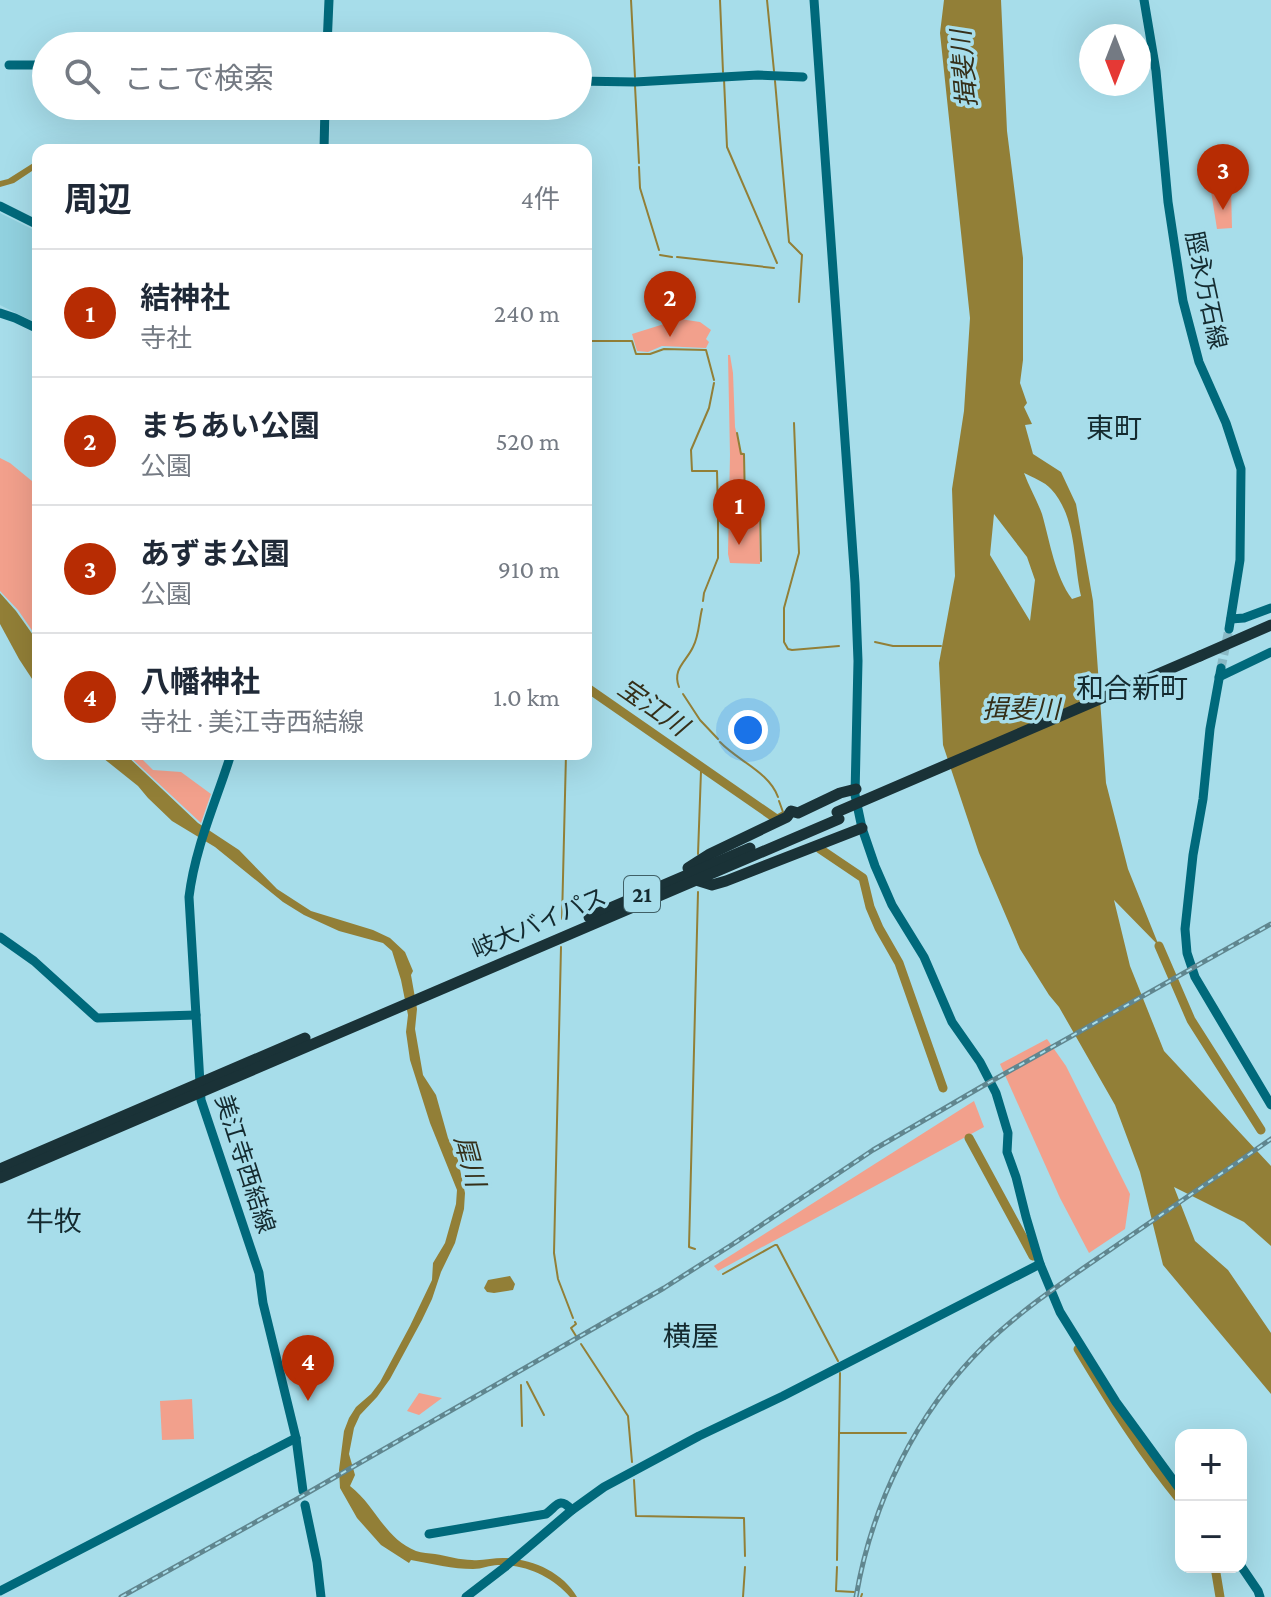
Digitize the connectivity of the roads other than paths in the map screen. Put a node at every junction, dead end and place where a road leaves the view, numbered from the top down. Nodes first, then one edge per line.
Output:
1 (329, 0) edge
2 (814, 0) edge
3 (1144, 0) edge
4 (328, 32) edge
5 (9, 65) dead end
6 (32, 65) edge
7 (803, 77) dead end
8 (592, 81) edge
9 (325, 120) edge
10 (324, 144) edge
11 (0, 206) edge
12 (32, 222) edge
13 (0, 313) edge
14 (32, 326) edge
15 (1271, 608) edge
16 (1271, 625) edge
17 (1271, 633) edge
18 (1271, 652) edge
19 (1200, 660) junction
20 (229, 760) edge
21 (856, 789) junction
22 (838, 815) junction
23 (862, 828) junction
24 (680, 877) junction
25 (696, 880) junction
26 (0, 937) edge
27 (448, 981) junction
28 (196, 1015) junction
29 (200, 1087) junction
30 (1271, 1105) edge
31 (0, 1169) edge
32 (0, 1178) edge
33 (1040, 1264) junction
34 (296, 1438) junction
35 (1175, 1483) edge
36 (303, 1491) dead end
37 (305, 1505) dead end
38 (572, 1510) junction
39 (429, 1534) dead end
40 (1246, 1573) edge
41 (0, 1591) edge
42 (321, 1597) edge
43 (466, 1597) edge
44 (1260, 1597) edge

1 - 4 street
2 - 21 street
3 - 15 street, 脛永万石線
5 - 6 street
7 - 8 street
9 - 10 street
11 - 12 street
13 - 14 street
16 - 19 highway, 岐大バイパス / 21
17 - 19 highway, 岐大バイパス / 21
18 - 30 street
19 - 22 highway, 岐大バイパス / 21, bridge
20 - 28 street, 美江寺西結線
21 - 23 street
21 - 24 highway
22 - 24 highway, 岐大バイパス / 21
22 - 25 highway, 岐大バイパス / 21
23 - 25 highway
23 - 33 street
24 - 27 highway, 岐大バイパス / 21
25 - 27 highway, 岐大バイパス / 21
26 - 28 street
27 - 29 highway, 岐大バイパス / 21
28 - 29 street, 美江寺西結線
29 - 31 highway, 岐大バイパス / 21
29 - 32 highway, 岐大バイパス / 21
29 - 34 street, 美江寺西結線
33 - 35 street
33 - 38 street
34 - 36 street, 美江寺西結線
34 - 41 street
37 - 42 street
38 - 39 street
38 - 43 street
40 - 44 street

